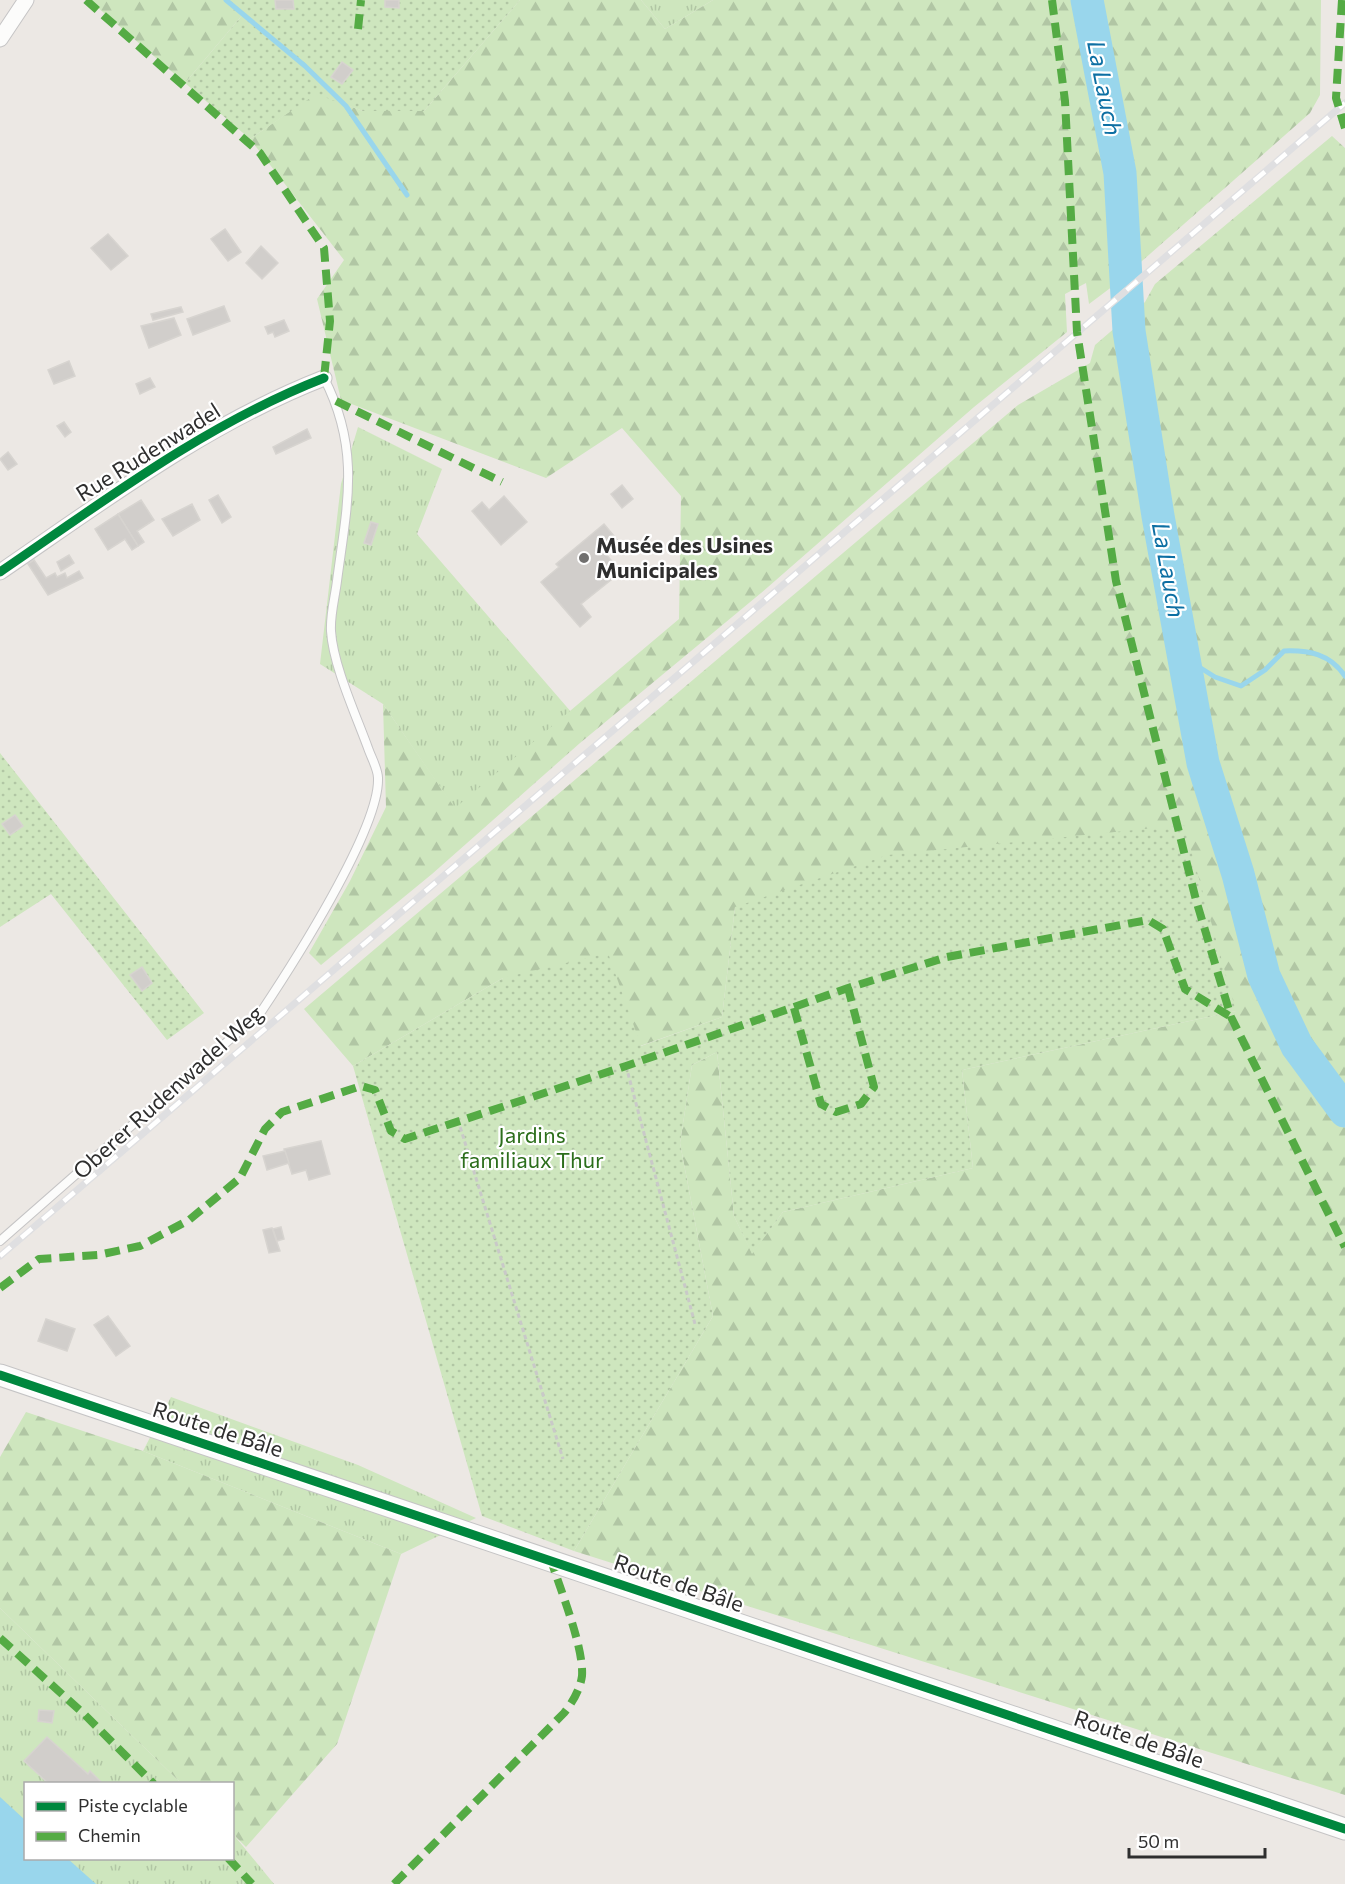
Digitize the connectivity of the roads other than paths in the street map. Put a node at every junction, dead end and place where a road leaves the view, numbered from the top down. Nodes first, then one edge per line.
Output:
1 (26, 0) edge
2 (0, 39) edge
3 (324, 378) joint
4 (0, 572) edge
5 (0, 1240) edge
6 (0, 1375) edge
7 (1345, 1829) edge

1 - 2 street
3 - 4 street, Rue Rudenwadel
3 - 5 lane, Oberer Rudenwadel Weg
6 - 7 main road, Route de Bâle

